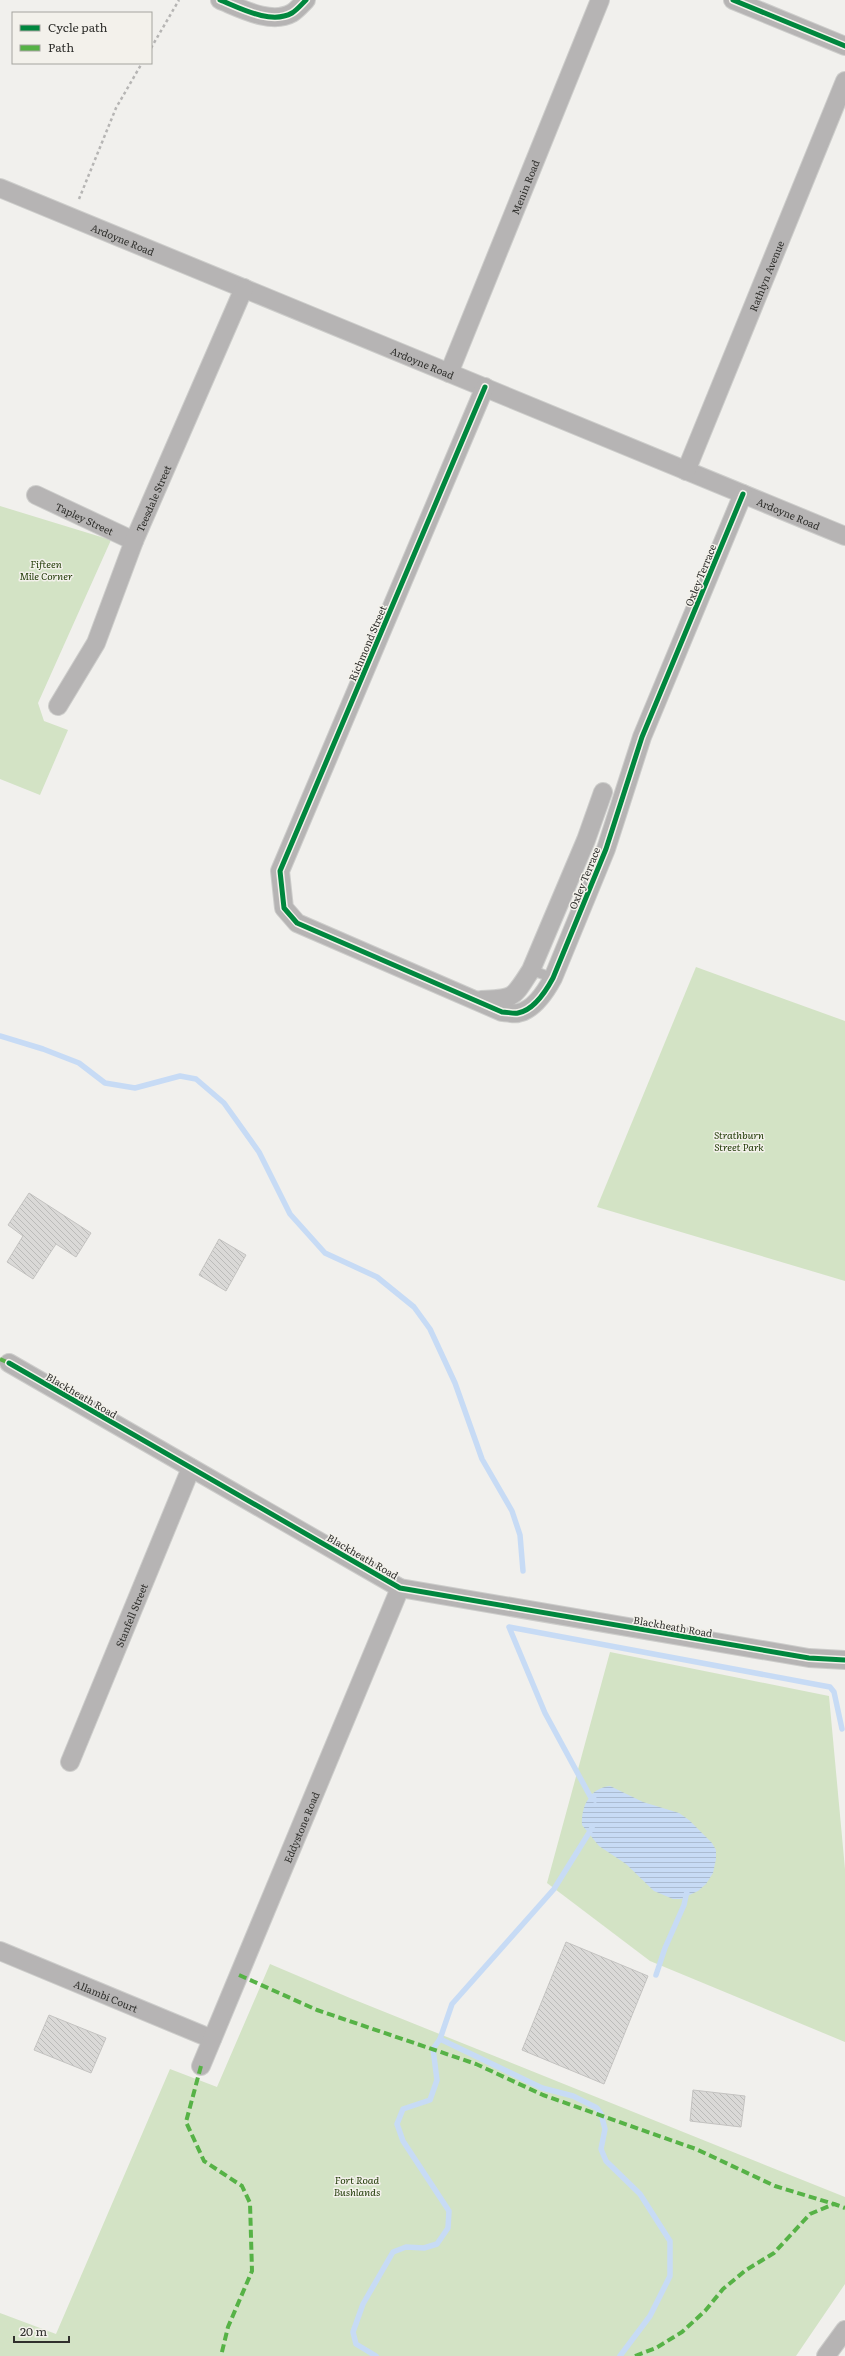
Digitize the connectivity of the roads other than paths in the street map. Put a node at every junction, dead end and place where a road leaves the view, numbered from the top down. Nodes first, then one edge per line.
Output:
1 (220, 0) edge
2 (306, 0) edge
3 (600, 0) edge
4 (733, 0) edge
5 (845, 46) edge
6 (845, 81) edge
7 (0, 188) edge
8 (244, 288) junction
9 (449, 373) junction
10 (485, 388) junction
11 (686, 471) junction
12 (743, 494) junction
13 (36, 495) dead end
14 (845, 536) edge
15 (134, 541) junction
16 (58, 706) dead end
17 (602, 792) dead end
18 (586, 840) junction
19 (606, 849) junction
20 (284, 908) joint
21 (530, 970) junction
22 (553, 978) junction
23 (479, 1000) junction
24 (9, 1363) dead end
25 (190, 1468) junction
26 (400, 1588) junction
27 (845, 1660) edge
28 (70, 1762) dead end
29 (0, 1951) edge
30 (212, 2039) junction
31 (201, 2066) dead end
32 (845, 2330) edge
33 (826, 2356) edge

1 - 2 street
3 - 9 street, Menin Road
4 - 5 street
6 - 11 street, Rathlyn Avenue
7 - 8 street, Ardoyne Road
8 - 9 street, Ardoyne Road
8 - 15 street, Teesdale Street
9 - 10 street, Ardoyne Road
10 - 11 street, Ardoyne Road
10 - 20 street, Richmond Street
11 - 12 street, Ardoyne Road
12 - 14 street, Ardoyne Road
12 - 19 street, Oxley Terrace
13 - 15 street, Tapley Street
15 - 16 street, Teesdale Street
17 - 18 street, Oxley Terrace
18 - 19 street, Oxley Terrace
18 - 21 street, Oxley Terrace
19 - 22 street, Oxley Terrace
20 - 23 street, Oxley Terrace
21 - 22 lane
21 - 23 street, Oxley Terrace
22 - 23 street, Oxley Terrace
24 - 25 street, Blackheath Road
25 - 26 street, Blackheath Road
25 - 28 street, Stanfell Street
26 - 27 street, Blackheath Road
26 - 30 street, Eddystone Road
29 - 30 street, Allambi Court
30 - 31 street, Eddystone Road
32 - 33 street

